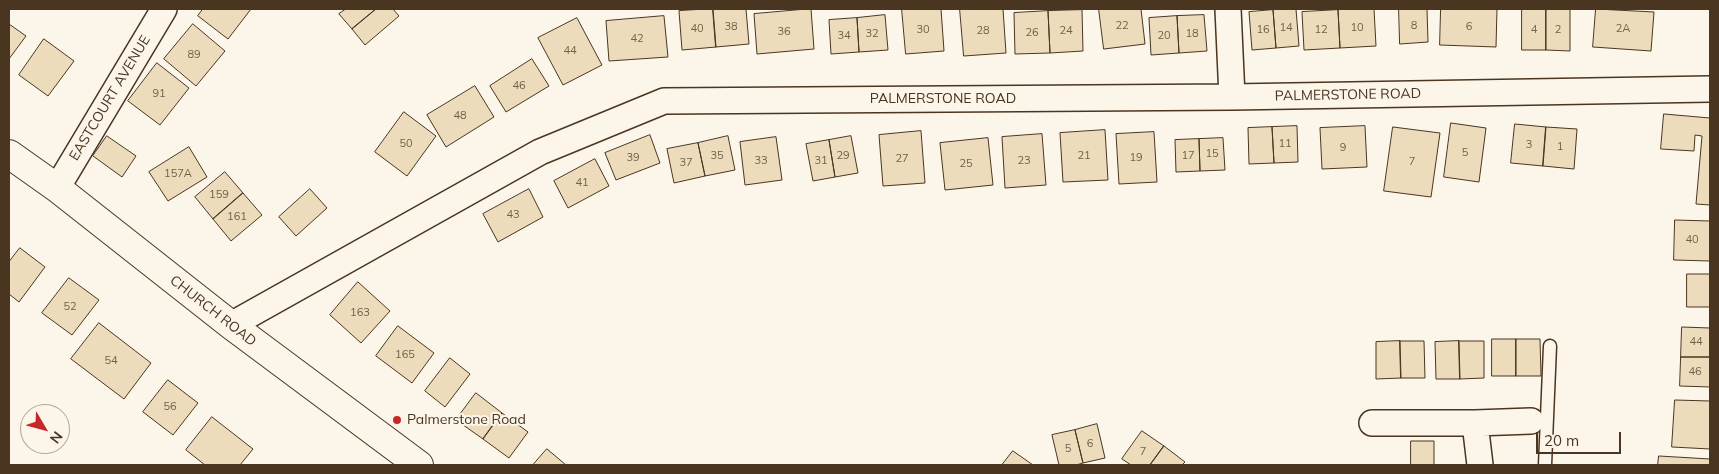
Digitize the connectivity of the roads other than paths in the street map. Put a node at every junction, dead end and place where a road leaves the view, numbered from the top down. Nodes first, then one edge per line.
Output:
1 (164, 9) edge
2 (1228, 9) edge
3 (1710, 89) edge
4 (1232, 97) junction
5 (9, 154) edge
6 (57, 188) junction
7 (231, 326) junction
8 (1550, 346) dead end
9 (1531, 420) dead end
10 (1372, 423) dead end
11 (1475, 423) junction
12 (419, 465) edge
13 (1480, 465) edge
14 (1545, 465) edge

1 - 6 street, EASTCOURT AVENUE
2 - 4 street
3 - 4 street, PALMERSTONE ROAD
4 - 7 street, PALMERSTONE ROAD
5 - 6 main road, CHURCH ROAD
6 - 7 main road, CHURCH ROAD
7 - 12 main road, CHURCH ROAD
8 - 14 lane
9 - 11 street
10 - 11 street
11 - 13 street

